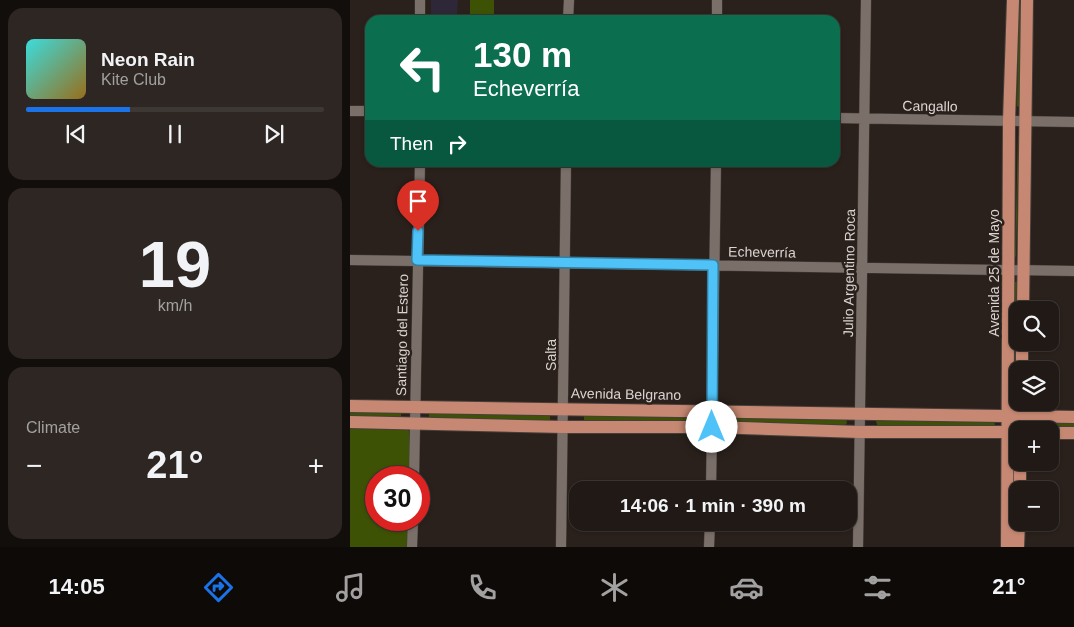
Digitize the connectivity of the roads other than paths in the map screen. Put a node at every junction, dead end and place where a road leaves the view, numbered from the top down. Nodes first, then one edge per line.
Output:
1 (420, 0) edge
2 (568, 0) edge
3 (717, 0) edge
4 (866, 0) edge
5 (1013, 0) edge
6 (1027, 0) edge
7 (420, 15) edge
8 (568, 15) edge
9 (717, 15) edge
10 (350, 110) edge
11 (365, 111) edge
12 (840, 118) edge
13 (863, 119) junction
14 (1009, 121) junction
15 (1024, 121) junction
16 (1074, 122) edge
17 (420, 167) edge
18 (566, 167) edge
19 (716, 167) edge
20 (350, 260) edge
21 (417, 260) junction
22 (564, 263) junction
23 (713, 265) junction
24 (863, 268) junction
25 (1010, 270) junction
26 (1023, 270) junction
27 (1074, 271) edge
28 (1023, 301) edge
29 (350, 406) edge
30 (415, 406) junction
31 (564, 408) junction
32 (712, 411) junction
33 (1016, 411) edge
34 (860, 413) junction
35 (1014, 416) junction
36 (1074, 417) edge
37 (1014, 421) edge
38 (350, 422) edge
39 (415, 422) junction
40 (564, 427) junction
41 (712, 427) junction
42 (860, 432) junction
43 (1009, 432) edge
44 (1059, 433) edge
45 (1074, 433) edge
46 (414, 466) edge
47 (1012, 471) edge
48 (711, 481) edge
49 (413, 531) edge
50 (710, 531) edge
51 (1019, 531) edge
52 (412, 547) edge
53 (561, 547) edge
54 (709, 547) edge
55 (858, 547) edge
56 (1007, 547) edge
57 (1018, 547) edge

1 - 7 street
2 - 8 street
3 - 9 street
4 - 13 street, Julio Argentino Roca
5 - 14 main road, Avenida 25 de Mayo
6 - 15 main road, Avenida 25 de Mayo
10 - 11 street
12 - 13 street, Cangallo
13 - 14 street, Cangallo
13 - 24 street, Julio Argentino Roca
14 - 15 street, Cangallo
14 - 25 main road, Avenida 25 de Mayo
15 - 16 street, Cangallo
15 - 26 main road, Avenida 25 de Mayo
17 - 21 street, Santiago del Estero
18 - 22 street, Salta
19 - 23 street
20 - 21 street, Echeverría
21 - 22 street, Echeverría
21 - 30 street, Santiago del Estero
22 - 23 street, Echeverría
22 - 31 street, Salta
23 - 24 street, Echeverría
23 - 32 street
24 - 25 street, Echeverría
24 - 34 street, Julio Argentino Roca
25 - 26 street, Echeverría
25 - 35 main road, Avenida 25 de Mayo
26 - 27 street, Echeverría
26 - 28 main road, Avenida 25 de Mayo
29 - 30 main road, Avenida Belgrano
30 - 31 main road, Avenida Belgrano
30 - 39 street, Santiago del Estero
31 - 32 main road, Avenida Belgrano
31 - 40 street, Salta
32 - 34 main road, Avenida Belgrano
32 - 41 street
33 - 35 main road, Avenida 25 de Mayo
34 - 35 main road, Avenida Belgrano
34 - 42 street, Julio Argentino Roca
35 - 36 main road, Avenida Belgrano
35 - 37 main road, Avenida 25 de Mayo
38 - 39 main road
39 - 40 main road
39 - 46 street, Santiago del Estero
40 - 41 main road
40 - 53 street, Salta
41 - 42 main road
41 - 48 street
42 - 43 main road
42 - 55 street, Julio Argentino Roca
44 - 45 main road
47 - 56 main road, Avenida 25 de Mayo
49 - 52 street
50 - 54 street
51 - 57 main road

